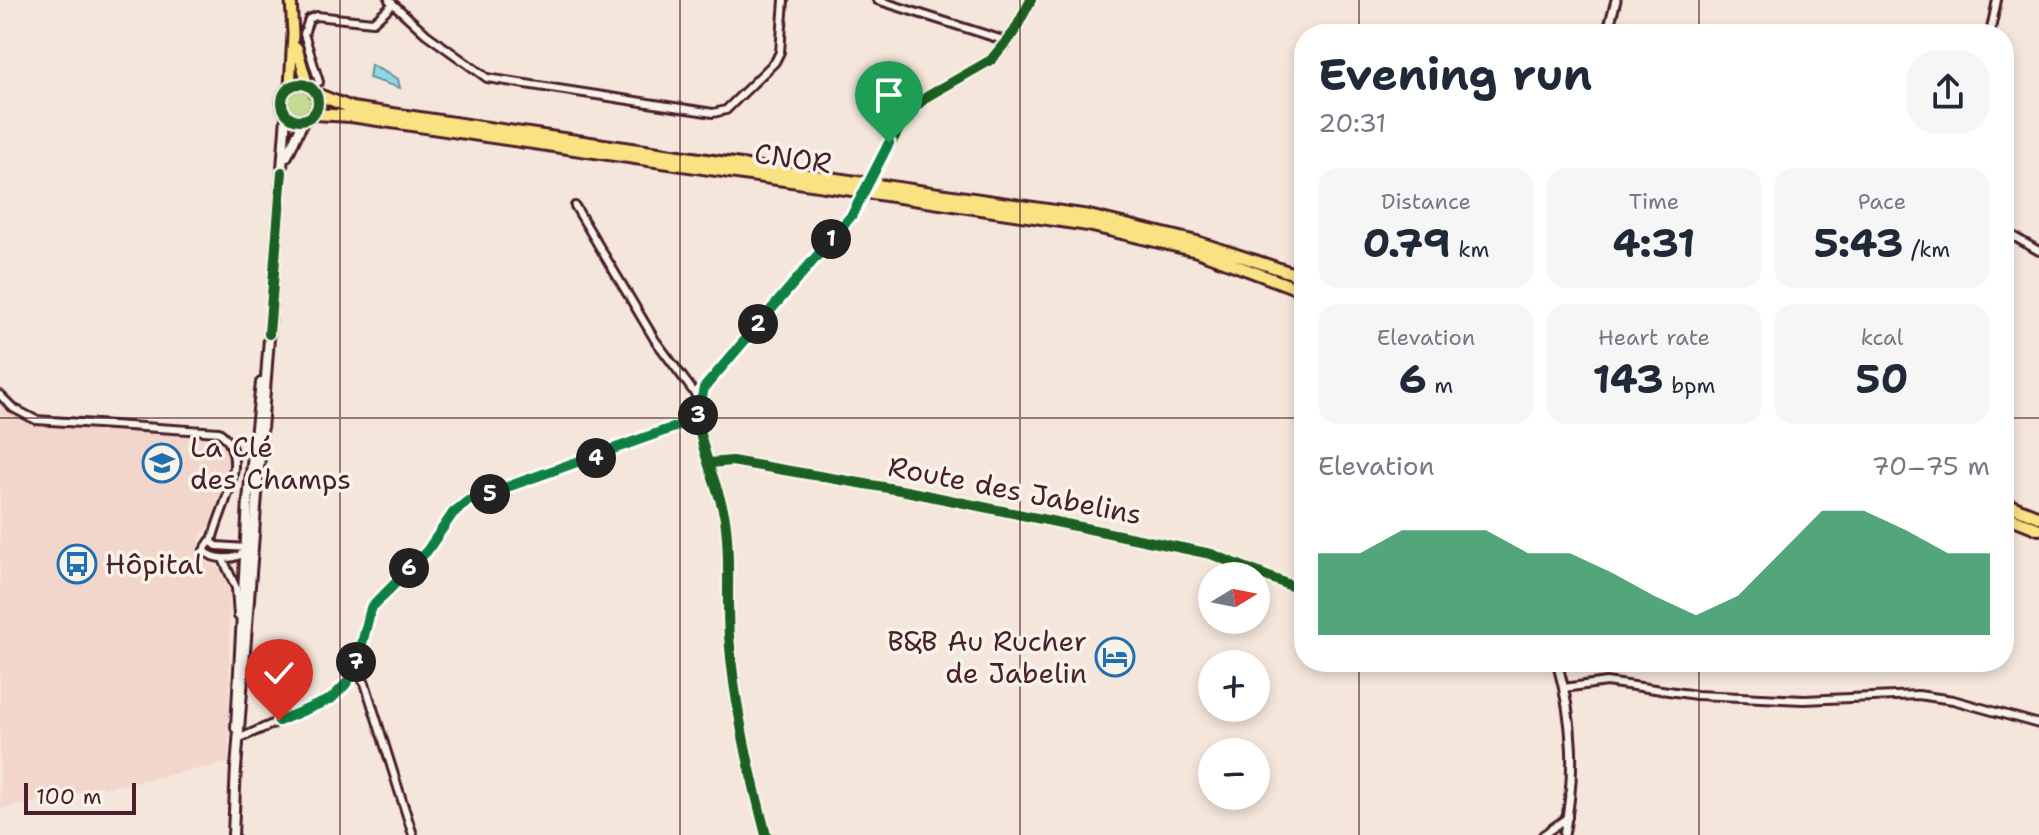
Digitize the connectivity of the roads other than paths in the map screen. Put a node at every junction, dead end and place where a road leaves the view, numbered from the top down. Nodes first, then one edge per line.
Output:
1 (291, 0) edge
2 (784, 0) edge
3 (877, 0) edge
4 (1031, 0) edge
5 (1616, 0) edge
6 (1997, 0) edge
7 (391, 2) edge
8 (1610, 24) edge
9 (1992, 24) edge
10 (293, 34) junction
11 (1005, 46) junction
12 (319, 82) dead end
13 (290, 87) junction
14 (312, 90) junction
15 (314, 114) junction
16 (286, 116) junction
17 (304, 120) junction
18 (282, 172) junction
19 (575, 206) dead end
20 (2014, 237) edge
21 (2039, 251) edge
22 (1294, 274) edge
23 (1294, 287) edge
24 (269, 334) junction
25 (0, 395) edge
26 (699, 399) junction
27 (697, 419) junction
28 (710, 463) junction
29 (2014, 507) edge
30 (2039, 517) edge
31 (2014, 519) edge
32 (2039, 529) edge
33 (255, 535) junction
34 (215, 544) junction
35 (246, 550) junction
36 (214, 555) junction
37 (223, 559) junction
38 (252, 586) junction
39 (1294, 587) edge
40 (239, 636) junction
41 (355, 671) junction
42 (1560, 672) edge
43 (1564, 688) junction
44 (2039, 724) edge
45 (240, 738) junction
46 (236, 769) junction
47 (1568, 817) junction
48 (233, 835) edge
49 (413, 835) edge
50 (766, 835) edge
51 (1543, 835) edge
52 (1564, 835) edge

1 - 10 main road
2 - 7 street
3 - 11 street
4 - 11 street
5 - 8 street
6 - 9 street
7 - 12 street
10 - 13 main road
10 - 14 main road
11 - 26 street, bridge
13 - 14 main road
13 - 16 main road
14 - 15 main road
14 - 22 highway, CNOR
15 - 17 main road
15 - 23 highway, CNOR
16 - 17 main road
16 - 18 main road
17 - 18 main road
18 - 24 main road
19 - 26 street
20 - 21 street
24 - 33 main road
24 - 35 main road
25 - 34 street
26 - 27 street
27 - 28 street
27 - 41 street
28 - 39 street, Route des Jabelins
28 - 50 street
29 - 30 highway
31 - 32 highway
33 - 35 street
33 - 38 main road
34 - 35 street
34 - 36 street
34 - 36 street
35 - 37 street
35 - 38 street
35 - 40 main road
36 - 37 street
37 - 40 street
38 - 45 main road
40 - 46 main road
41 - 45 street
41 - 49 street
42 - 43 street
43 - 44 street
43 - 47 street
45 - 46 main road
46 - 48 main road
47 - 51 street
47 - 52 street

